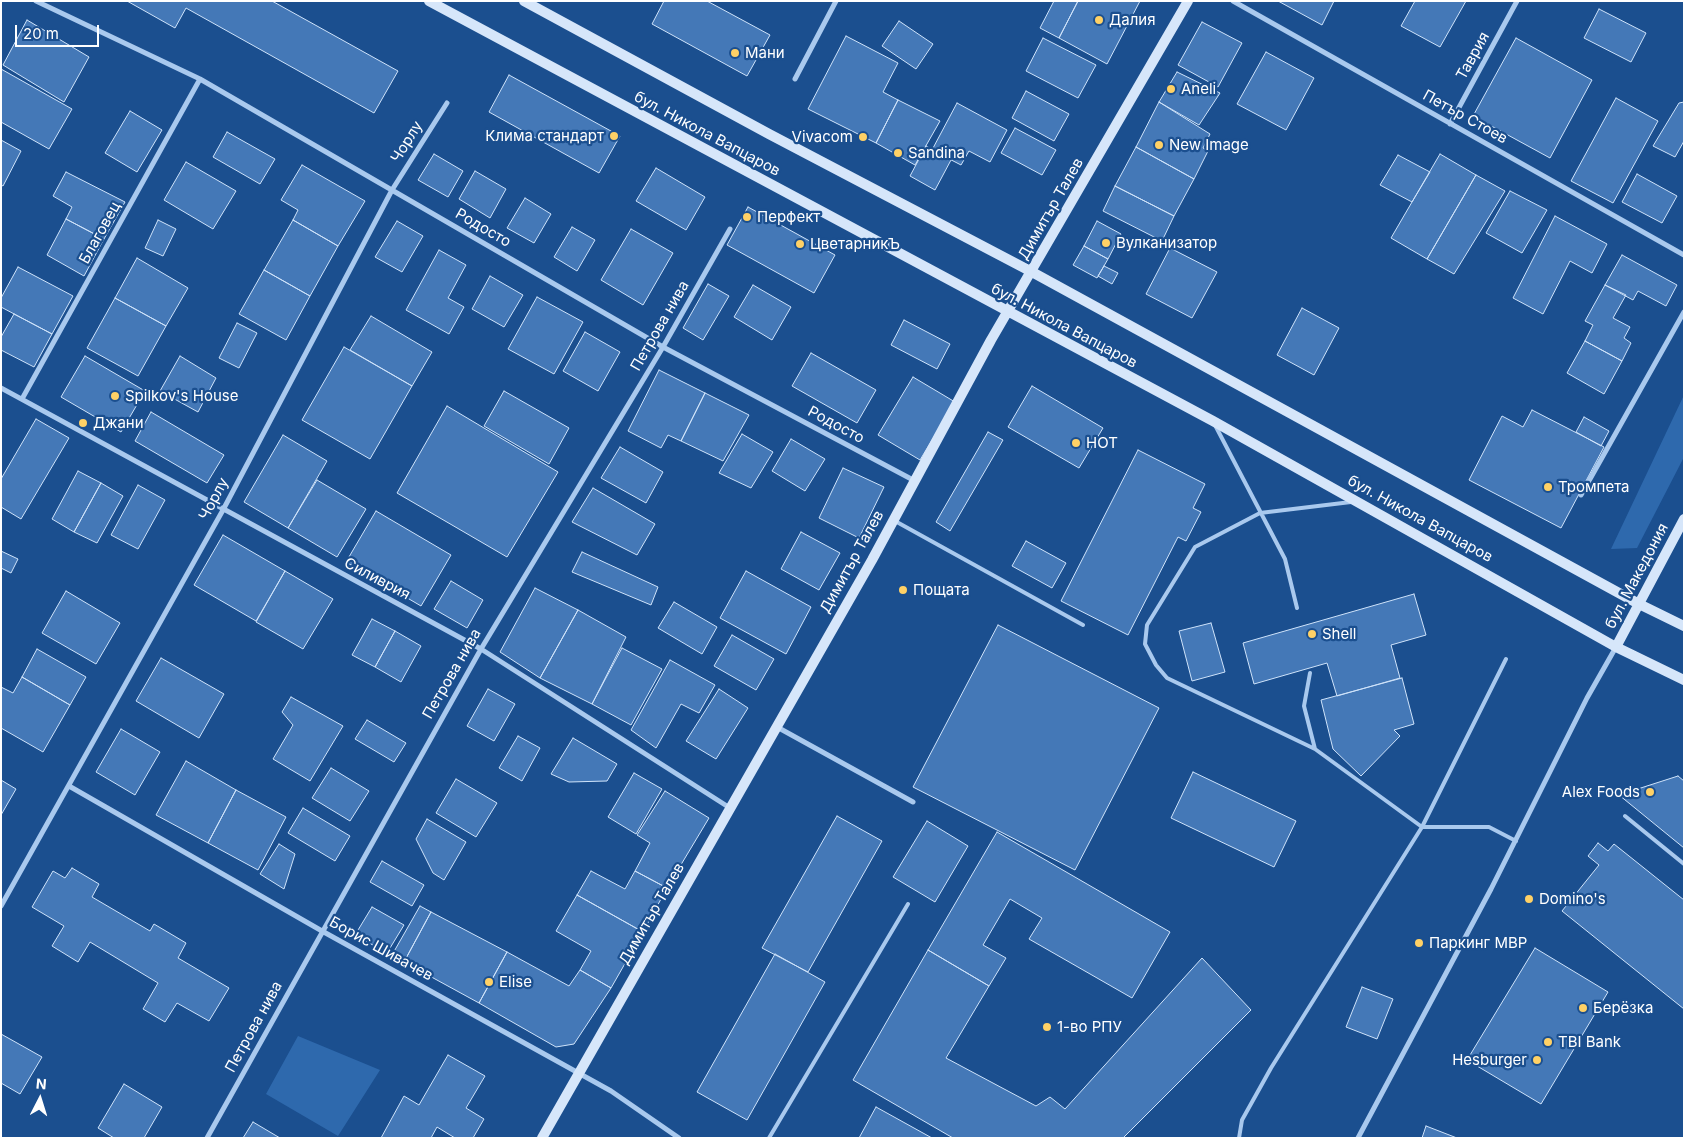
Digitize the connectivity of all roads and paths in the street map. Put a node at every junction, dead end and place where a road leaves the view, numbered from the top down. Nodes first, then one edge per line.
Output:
1 (36, 1) edge
2 (429, 1) edge
3 (524, 1) edge
4 (836, 1) edge
5 (1188, 1) edge
6 (1233, 1) edge
7 (1517, 1) edge
8 (795, 78) dead end
9 (200, 79) junction
10 (447, 103) dead end
11 (1450, 124) junction
12 (392, 190) junction
13 (730, 229) dead end
14 (1684, 255) edge
15 (1032, 272) junction
16 (1684, 312) edge
17 (1007, 313) junction
18 (663, 347) junction
19 (1, 388) edge
20 (22, 399) junction
21 (1213, 421) junction
22 (915, 481) junction
23 (1581, 495) dead end
24 (1356, 501) junction
25 (222, 510) junction
26 (1260, 513) junction
27 (1684, 519) edge
28 (894, 520) junction
29 (1638, 604) junction
30 (1296, 608) dead end
31 (1083, 624) dead end
32 (1684, 626) edge
33 (1616, 647) junction
34 (481, 649) junction
35 (1506, 659) dead end
36 (1310, 673) dead end
37 (1684, 680) edge
38 (776, 726) junction
39 (1315, 749) junction
40 (69, 786) junction
41 (913, 802) dead end
42 (730, 808) junction
43 (1625, 816) dead end
44 (1422, 826) junction
45 (1516, 841) junction
46 (1684, 864) edge
47 (908, 904) dead end
48 (1, 906) edge
49 (322, 931) junction
50 (579, 1073) junction
51 (207, 1138) edge
52 (542, 1138) edge
53 (679, 1138) edge
54 (769, 1138) edge
55 (1239, 1138) edge
56 (1358, 1138) edge

1 - 9 street, Родосто
2 - 17 street, бул. Никола Вапцаров
3 - 15 street, бул. Никола Вапцаров
4 - 8 street
5 - 15 street, Димитър Талев
6 - 11 street, Петър Стоев
7 - 11 street, Таврия
9 - 12 street, Родосто
9 - 20 street, Благовец
10 - 12 street, Чорлу
11 - 14 street, Петър Стоев
12 - 18 street, Родосто
12 - 25 street, Чорлу
13 - 18 street, Петрова нива
15 - 17 street, Димитър Талев
15 - 29 street, бул. Никола Вапцаров
16 - 23 street
17 - 21 street, бул. Никола Вапцаров
17 - 22 street, Димитър Талев
18 - 22 street, Родосто
18 - 34 street, Петрова нива
19 - 20 street, Силиврия
20 - 25 street, Силиврия
21 - 24 street, бул. Никола Вапцаров
21 - 26 lane
22 - 28 street, Димитър Талев
24 - 26 lane
24 - 33 street, бул. Никола Вапцаров
25 - 34 street, Силиврия
25 - 40 street, Чорлу
26 - 30 lane
26 - 39 lane
27 - 29 street, бул. Македония
28 - 31 lane
28 - 38 street, Димитър Талев
29 - 32 street, бул. Никола Вапцаров
29 - 33 street, бул. Македония
33 - 37 street, бул. Никола Вапцаров
33 - 45 street
34 - 42 street, Силиврия
34 - 49 street, Петрова нива
35 - 44 lane
36 - 39 lane
38 - 41 street
38 - 42 street, Димитър Талев
39 - 44 lane
40 - 48 street, Чорлу
40 - 49 street, Борис Шивачев
42 - 50 street, Димитър Талев
43 - 46 lane
44 - 45 lane
44 - 55 lane
45 - 56 street
47 - 54 lane
49 - 50 street, Борис Шивачев
49 - 51 street, Петрова нива
50 - 52 street, Димитър Талев
50 - 53 street, Борис Шивачев

